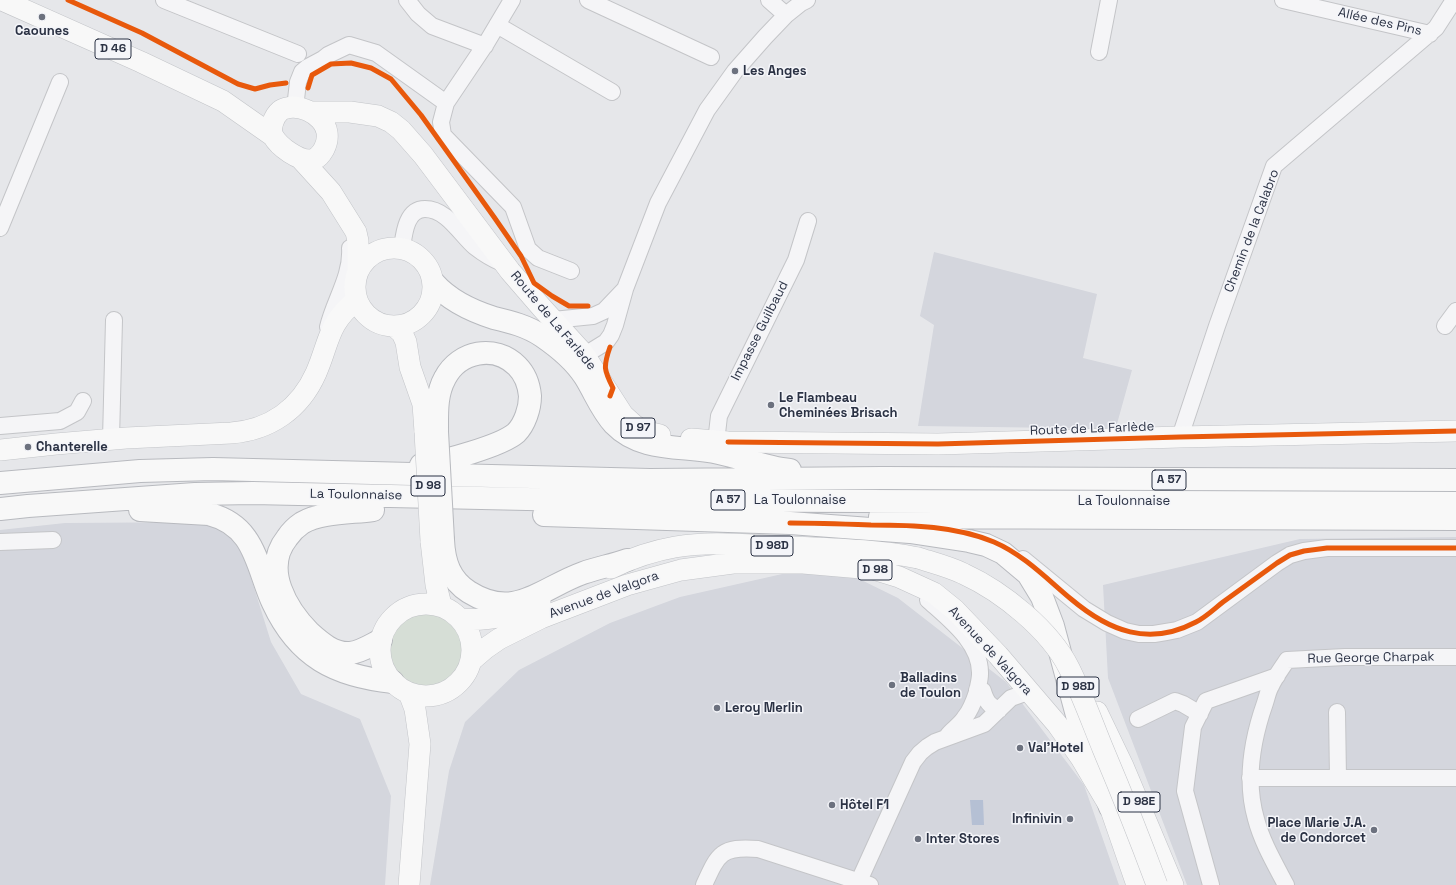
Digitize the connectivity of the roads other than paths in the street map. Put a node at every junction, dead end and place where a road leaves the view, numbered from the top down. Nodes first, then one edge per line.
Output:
1 (2, 0) edge
2 (164, 0) edge
3 (407, 0) edge
4 (512, 0) edge
5 (588, 0) edge
6 (769, 0) edge
7 (1109, 0) edge
8 (1283, 0) edge
9 (1454, 0) edge
10 (803, 1) edge
11 (786, 15) junction
12 (497, 25) junction
13 (1430, 34) junction
14 (485, 46) junction
15 (1099, 52) dead end
16 (298, 54) dead end
17 (711, 57) dead end
18 (60, 82) dead end
19 (612, 92) dead end
20 (222, 101) junction
21 (446, 103) junction
22 (296, 110) junction
23 (364, 114) junction
24 (327, 129) junction
25 (273, 136) junction
26 (324, 150) junction
27 (302, 159) junction
28 (343, 211) junction
29 (808, 221) dead end
30 (0, 228) edge
31 (397, 248) junction
32 (505, 264) junction
33 (358, 270) junction
34 (571, 271) dead end
35 (434, 283) junction
36 (625, 289) junction
37 (361, 307) junction
38 (1456, 312) edge
39 (420, 318) junction
40 (114, 320) dead end
41 (553, 320) junction
42 (1445, 326) dead end
43 (395, 327) junction
44 (329, 336) junction
45 (584, 355) junction
46 (416, 381) junction
47 (83, 401) dead end
48 (0, 426) edge
49 (1456, 431) edge
50 (431, 432) junction
51 (1180, 437) junction
52 (112, 439) junction
53 (716, 442) junction
54 (0, 450) edge
55 (368, 473) junction
56 (882, 478) junction
57 (1456, 480) edge
58 (0, 483) edge
59 (1456, 503) edge
60 (0, 509) edge
61 (111, 509) junction
62 (374, 510) junction
63 (570, 515) junction
64 (0, 518) edge
65 (1456, 519) edge
66 (790, 523) junction
67 (53, 540) dead end
68 (0, 542) edge
69 (435, 545) junction
70 (1456, 548) edge
71 (627, 560) junction
72 (849, 566) junction
73 (414, 604) junction
74 (441, 605) junction
75 (462, 619) junction
76 (381, 640) junction
77 (1456, 657) edge
78 (472, 660) junction
79 (1069, 668) junction
80 (1277, 676) junction
81 (401, 687) junction
82 (977, 690) junction
83 (1028, 692) junction
84 (437, 695) junction
85 (999, 710) junction
86 (1337, 712) dead end
87 (1200, 714) junction
88 (1138, 719) dead end
89 (944, 739) junction
90 (420, 744) junction
91 (1250, 778) junction
92 (1338, 778) junction
93 (1456, 778) edge
94 (1110, 807) junction
95 (864, 883) edge
96 (409, 885) edge
97 (704, 885) edge
98 (1137, 885) edge
99 (1157, 885) edge
100 (1174, 885) edge
101 (1211, 885) edge
102 (1286, 885) edge

1 - 20 main road, D 46
2 - 16 street
3 - 14 street
4 - 12 street
5 - 17 street
6 - 11 street
7 - 15 street
8 - 13 street, Allée des Pins
9 - 13 street, Chemin de la Calabro
10 - 11 street
11 - 36 street
12 - 14 street
12 - 19 street
13 - 51 street, Chemin de la Calabro
14 - 21 street
18 - 30 street
20 - 22 main road, D 46
20 - 25 main road, D 46
21 - 22 street
21 - 34 street
22 - 23 main road, Route de La Farlède / D 97
22 - 24 main road
22 - 25 main road
23 - 24 main road
23 - 32 main road, Route de La Farlède / D 97
24 - 26 main road
25 - 27 main road
26 - 27 main road
26 - 31 main road
27 - 28 main road
28 - 33 main road
28 - 44 street
29 - 53 street, Impasse Guilbaud
31 - 32 street
31 - 33 main road
31 - 35 main road
32 - 41 main road, Route de La Farlède / D 97
33 - 37 main road
35 - 39 main road
35 - 56 highway
36 - 41 street
36 - 45 street
37 - 43 main road
37 - 44 main road
38 - 42 street
39 - 43 main road
39 - 46 main road
40 - 52 street
41 - 45 main road, Route de La Farlède / D 97
43 - 46 main road
44 - 52 main road
45 - 53 main road, Route de La Farlède / D 97
46 - 50 main road
47 - 48 street
49 - 51 main road, Route de La Farlède / D 97
50 - 55 highway
50 - 69 highway, bridge
51 - 53 main road, Route de La Farlède / D 97
52 - 54 main road
55 - 56 highway, La Toulonnaise / A 57
55 - 58 highway, La Toulonnaise / A 57
56 - 57 highway, La Toulonnaise / A 57
59 - 60 highway, La Toulonnaise / A 57
61 - 62 highway
61 - 64 highway
61 - 81 highway
62 - 63 highway
62 - 76 highway
63 - 65 highway
63 - 66 highway
66 - 70 street
66 - 94 highway
67 - 68 street
69 - 71 highway
69 - 73 main road
69 - 74 main road
71 - 75 main road, D 98D
71 - 79 main road, D 98D, bridge
72 - 78 main road, Avenue de Valgora / D 98
72 - 82 street
72 - 83 main road, Avenue de Valgora / D 98
73 - 74 main road
73 - 76 main road
74 - 75 main road
75 - 78 main road
76 - 81 main road
77 - 80 street, Rue George Charpak
78 - 84 main road
79 - 99 main road, D 98D, bridge
79 - 100 main road, D 98E, bridge
80 - 87 street
80 - 91 street
81 - 84 main road
81 - 90 main road
82 - 85 street
82 - 89 street
83 - 85 street
83 - 94 main road, Avenue de Valgora / D 98
84 - 90 main road
85 - 89 street
86 - 92 street
87 - 88 street
87 - 101 street
89 - 95 street
90 - 96 main road
91 - 92 street
91 - 102 street
92 - 93 street
94 - 98 main road, Avenue de Valgora / D 98
95 - 97 street

